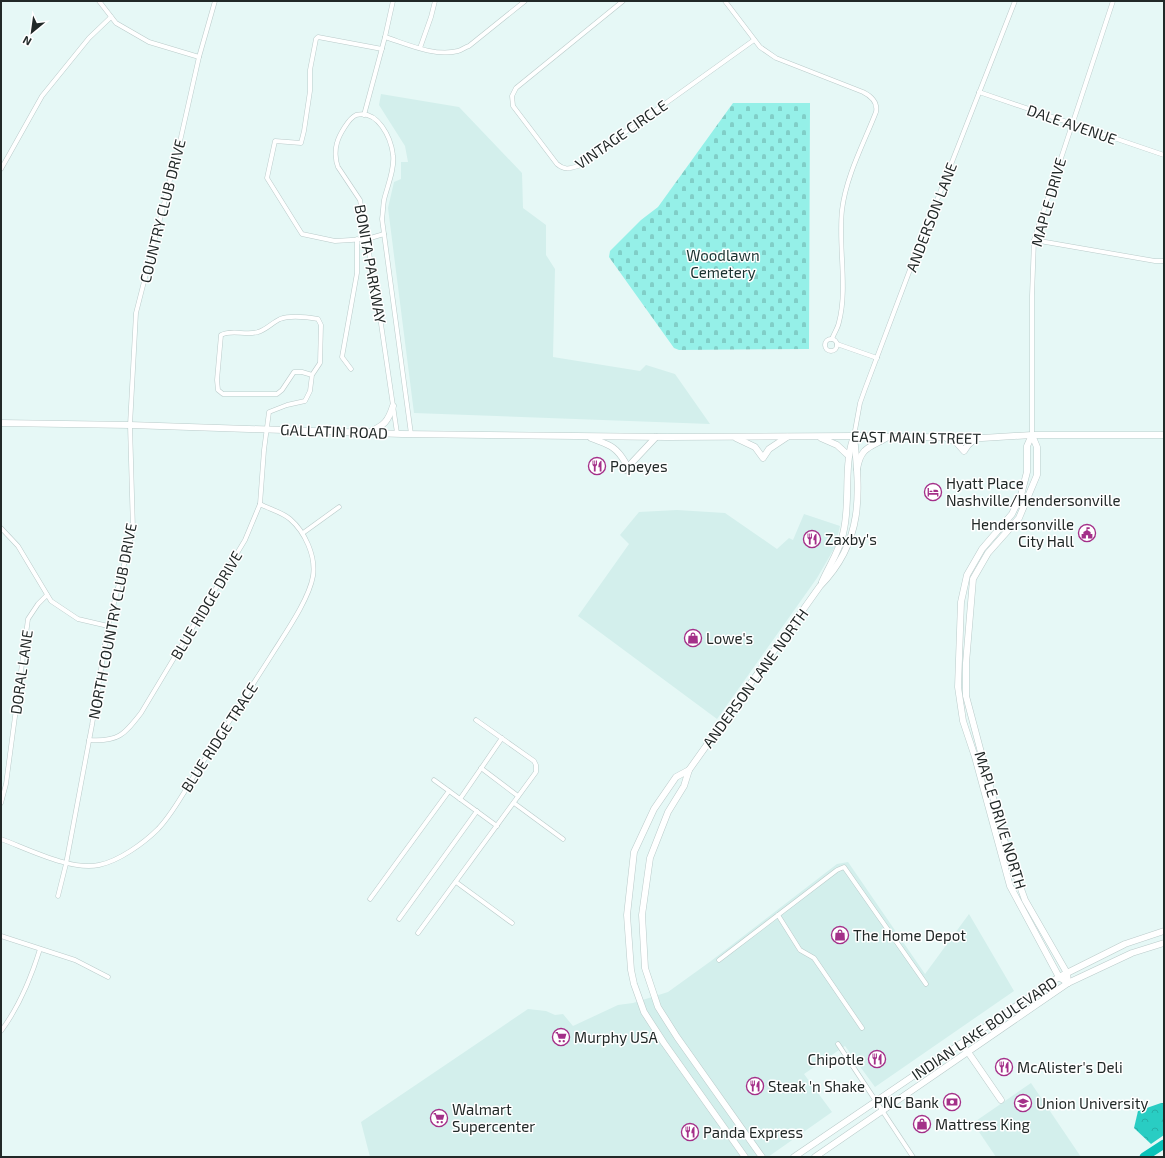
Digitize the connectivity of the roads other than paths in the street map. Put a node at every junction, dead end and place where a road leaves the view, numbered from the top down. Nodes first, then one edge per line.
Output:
1 (99, 1) edge
2 (215, 1) edge
3 (393, 1) edge
4 (435, 1) edge
5 (525, 1) edge
6 (623, 1) edge
7 (725, 1) edge
8 (1015, 1) edge
9 (1113, 1) edge
10 (111, 17) junction
11 (385, 37) junction
12 (754, 40) junction
13 (420, 48) junction
14 (382, 50) junction
15 (199, 57) junction
16 (979, 92) junction
17 (364, 115) junction
18 (1072, 124) junction
19 (1164, 155) edge
20 (1, 169) edge
21 (384, 234) junction
22 (357, 239) junction
23 (367, 239) junction
24 (1034, 240) junction
25 (1164, 261) edge
26 (832, 339) junction
27 (837, 344) junction
28 (877, 358) junction
29 (351, 368) dead end
30 (312, 375) junction
31 (393, 406) junction
32 (1, 423) edge
33 (130, 425) junction
34 (266, 429) junction
35 (370, 432) junction
36 (397, 433) junction
37 (411, 434) junction
38 (1032, 435) junction
39 (1164, 435) edge
40 (587, 436) junction
41 (787, 436) junction
42 (818, 436) junction
43 (854, 436) junction
44 (889, 436) junction
45 (656, 437) junction
46 (735, 437) junction
47 (944, 437) junction
48 (667, 438) joint
49 (976, 438) junction
50 (849, 456) junction
51 (626, 462) dead end
52 (857, 469) junction
53 (625, 470) dead end
54 (260, 504) junction
55 (339, 507) dead end
56 (1012, 514) junction
57 (1019, 518) junction
58 (1, 528) edge
59 (303, 533) junction
60 (982, 549) junction
61 (988, 553) junction
62 (820, 586) junction
63 (48, 595) junction
64 (108, 626) junction
65 (960, 627) junction
66 (968, 628) junction
67 (966, 696) junction
68 (959, 697) junction
69 (476, 720) dead end
70 (502, 738) junction
71 (89, 740) junction
72 (982, 755) junction
73 (974, 757) junction
74 (481, 768) junction
75 (689, 770) junction
76 (434, 780) dead end
77 (449, 791) junction
78 (518, 796) junction
79 (460, 799) junction
80 (1, 803) edge
81 (514, 803) junction
82 (477, 811) junction
83 (497, 826) junction
84 (1, 839) edge
85 (563, 839) dead end
86 (1004, 850) junction
87 (66, 864) junction
88 (456, 882) junction
89 (58, 896) dead end
90 (370, 899) dead end
91 (1026, 900) junction
92 (1018, 903) junction
93 (778, 915) junction
94 (399, 919) dead end
95 (512, 923) dead end
96 (1164, 931) edge
97 (418, 933) dead end
98 (1, 936) edge
99 (1164, 943) edge
100 (40, 949) junction
101 (719, 960) dead end
102 (1067, 973) junction
103 (108, 977) dead end
104 (1059, 977) junction
105 (926, 984) dead end
106 (1068, 984) junction
107 (862, 1028) dead end
108 (1, 1031) edge
109 (838, 1044) dead end
110 (960, 1044) junction
111 (968, 1052) junction
112 (1001, 1100) dead end
113 (876, 1101) junction
114 (882, 1110) junction
115 (745, 1157) edge
116 (762, 1157) edge
117 (794, 1157) edge
118 (815, 1157) edge
119 (913, 1157) edge

1 - 10 street
2 - 15 street, COUNTRY CLUB DRIVE
3 - 11 street
4 - 13 street
5 - 13 street
6 - 12 street, VINTAGE CIRCLE
7 - 12 street
8 - 16 street, ANDERSON LANE
9 - 18 street, MAPLE DRIVE
10 - 15 street
10 - 20 street
11 - 13 street
11 - 14 street
12 - 26 street
14 - 17 street
14 - 22 street
15 - 33 street, COUNTRY CLUB DRIVE
16 - 18 street, DALE AVENUE
16 - 28 street, ANDERSON LANE
17 - 21 street, BONITA PARKWAY
17 - 23 street, BONITA PARKWAY
18 - 19 street, DALE AVENUE
18 - 24 street, MAPLE DRIVE
21 - 23 street
21 - 37 street, BONITA PARKWAY
22 - 23 street
22 - 29 street
23 - 31 street, BONITA PARKWAY
24 - 25 street
24 - 38 street, MAPLE DRIVE
26 - 27 street
26 - 27 street
27 - 28 street
28 - 43 street, ANDERSON LANE
30 - 30 street
30 - 34 street, BLUE RIDGE DRIVE
31 - 35 street
31 - 36 street, BONITA PARKWAY
32 - 33 street, GALLATIN ROAD
33 - 34 street, GALLATIN ROAD
33 - 64 street, NORTH COUNTRY CLUB DRIVE
34 - 35 street, GALLATIN ROAD
34 - 54 street, BLUE RIDGE DRIVE
35 - 36 street, GALLATIN ROAD
36 - 37 street, GALLATIN ROAD
37 - 40 street, GALLATIN ROAD
38 - 39 street, EAST MAIN STREET
38 - 49 street, EAST MAIN STREET
38 - 56 street, MAPLE DRIVE NORTH
38 - 57 street, MAPLE DRIVE NORTH
40 - 45 street, GALLATIN ROAD
40 - 51 street
41 - 42 street, EAST MAIN STREET
41 - 46 street, EAST MAIN STREET
41 - 46 street
42 - 43 street, EAST MAIN STREET
42 - 50 street
43 - 44 street, EAST MAIN STREET
43 - 50 street, ANDERSON LANE NORTH
43 - 52 street, ANDERSON LANE NORTH
44 - 47 street, EAST MAIN STREET
44 - 52 street
45 - 48 street, GALLATIN ROAD
45 - 53 street
46 - 48 street, EAST MAIN STREET
47 - 49 street, EAST MAIN STREET
47 - 49 street
50 - 62 street, ANDERSON LANE NORTH
52 - 62 street, ANDERSON LANE NORTH
54 - 59 street, BLUE RIDGE TRACE
54 - 71 street, BLUE RIDGE DRIVE
55 - 59 street
56 - 57 street
56 - 60 street, MAPLE DRIVE NORTH
57 - 61 street, MAPLE DRIVE NORTH
58 - 63 street
59 - 87 street, BLUE RIDGE TRACE
60 - 61 street
60 - 65 street, MAPLE DRIVE NORTH
61 - 66 street, MAPLE DRIVE NORTH
62 - 75 street, ANDERSON LANE NORTH
63 - 64 street
63 - 80 street, DORAL LANE
64 - 71 street, NORTH COUNTRY CLUB DRIVE
65 - 66 street
65 - 68 street, MAPLE DRIVE NORTH
66 - 67 street, MAPLE DRIVE NORTH
67 - 68 street
67 - 72 street, MAPLE DRIVE NORTH
68 - 73 street, MAPLE DRIVE NORTH
69 - 70 street
70 - 74 street
70 - 78 street
71 - 87 street, NORTH COUNTRY CLUB DRIVE
72 - 73 street
72 - 86 street, MAPLE DRIVE NORTH
73 - 86 street, MAPLE DRIVE NORTH
74 - 78 street
74 - 79 street
75 - 115 street, ANDERSON LANE NORTH
75 - 116 street, ANDERSON LANE NORTH
76 - 77 street
77 - 79 street
77 - 90 street
78 - 81 street
79 - 82 street
81 - 83 street
81 - 85 street
82 - 83 street
82 - 94 street
83 - 88 street
84 - 87 street, BLUE RIDGE TRACE
86 - 91 street, MAPLE DRIVE NORTH
86 - 92 street, MAPLE DRIVE NORTH
87 - 89 street, NORTH COUNTRY CLUB DRIVE
88 - 95 street
88 - 97 street
91 - 92 street
91 - 102 street, MAPLE DRIVE NORTH
92 - 104 street, MAPLE DRIVE NORTH
93 - 101 street
93 - 105 street
93 - 107 street
96 - 102 street, INDIAN LAKE BOULEVARD
98 - 100 street
99 - 106 street, INDIAN LAKE BOULEVARD
100 - 103 street
100 - 108 street
102 - 104 street, INDIAN LAKE BOULEVARD
102 - 106 street, MAPLE DRIVE NORTH
104 - 106 street, MAPLE DRIVE NORTH
104 - 110 street, INDIAN LAKE BOULEVARD
106 - 111 street, INDIAN LAKE BOULEVARD
109 - 113 street
110 - 111 street
110 - 113 street, INDIAN LAKE BOULEVARD
111 - 112 street
111 - 114 street, INDIAN LAKE BOULEVARD
113 - 114 street
113 - 117 street, INDIAN LAKE BOULEVARD
114 - 118 street, INDIAN LAKE BOULEVARD
114 - 119 street

